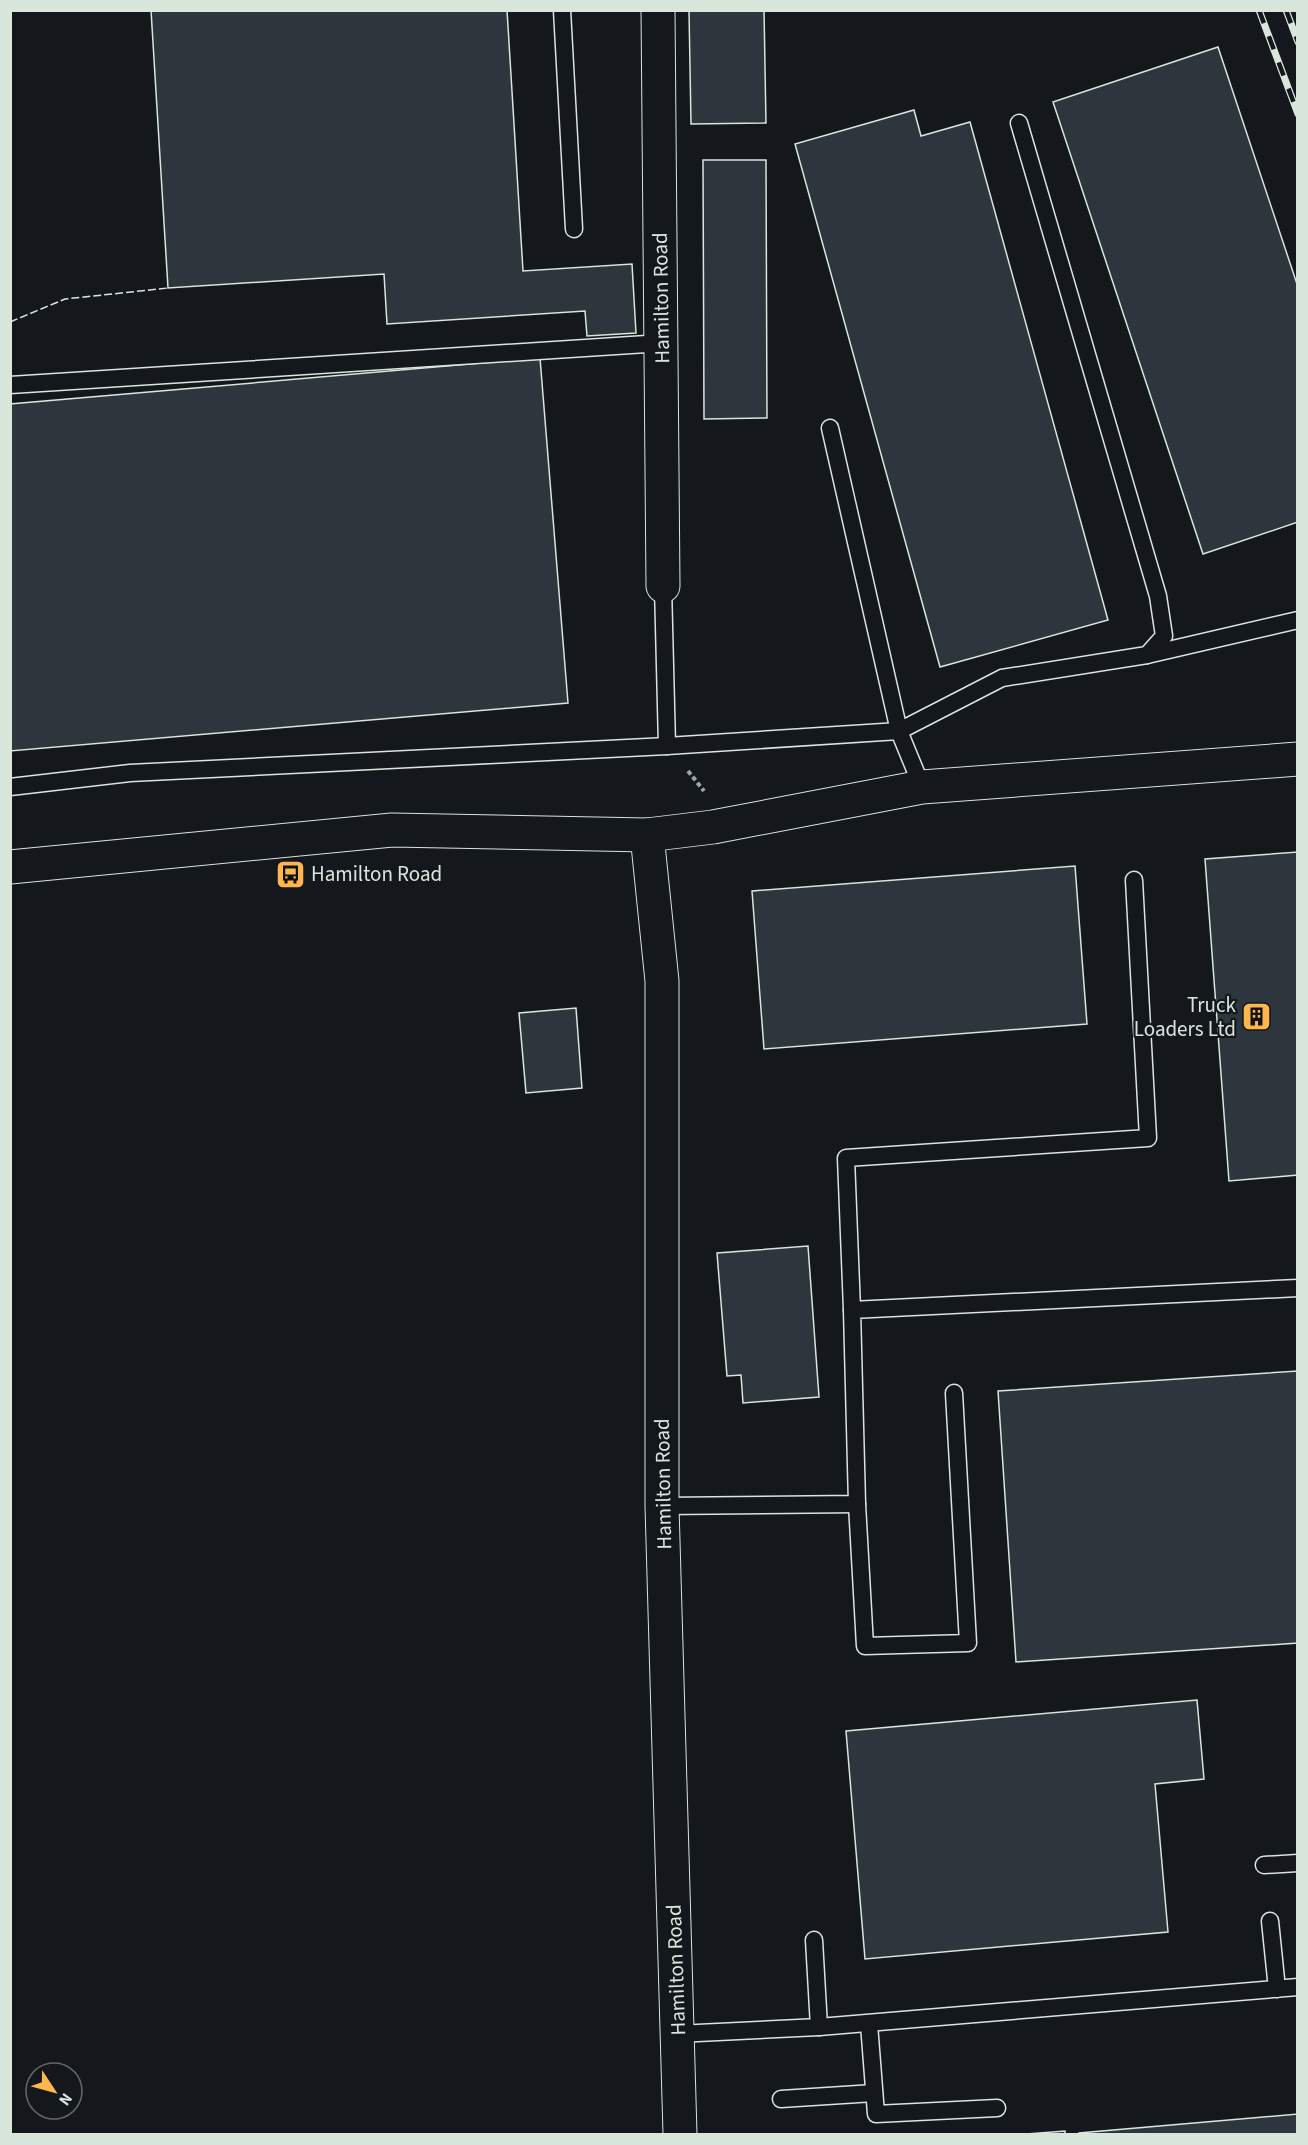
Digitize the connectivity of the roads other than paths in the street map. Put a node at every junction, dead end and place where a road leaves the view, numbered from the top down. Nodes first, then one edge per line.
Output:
1 (562, 10) edge
2 (658, 10) edge
3 (1019, 123) dead end
4 (574, 229) dead end
5 (662, 343) junction
6 (10, 385) edge
7 (830, 428) dead end
8 (663, 586) joint
9 (1298, 620) edge
10 (1148, 655) junction
11 (899, 731) junction
12 (667, 746) junction
13 (1298, 759) edge
14 (10, 787) edge
15 (922, 787) junction
16 (646, 835) junction
17 (10, 867) edge
18 (1134, 880) dead end
19 (1298, 1288) edge
20 (852, 1310) junction
21 (954, 1393) dead end
22 (857, 1504) junction
23 (663, 1506) junction
24 (1298, 1863) edge
25 (1264, 1865) dead end
26 (1270, 1922) dead end
27 (814, 1940) dead end
28 (1298, 1987) edge
29 (1277, 1989) junction
30 (869, 2024) junction
31 (819, 2027) junction
32 (677, 2034) junction
33 (874, 2093) junction
34 (781, 2099) dead end
35 (997, 2108) dead end
36 (680, 2134) edge

1 - 4 lane
2 - 5 street, Hamilton Road
3 - 10 lane
5 - 6 lane
5 - 8 street, Hamilton Road
7 - 11 lane
8 - 12 lane
9 - 10 lane
10 - 11 lane
11 - 12 lane
11 - 15 lane
12 - 14 lane
13 - 15 street
15 - 16 street
16 - 17 street
16 - 23 street, Hamilton Road
18 - 20 lane
19 - 20 lane
20 - 22 lane
21 - 22 lane
22 - 23 lane
23 - 32 street, Hamilton Road
24 - 25 lane
26 - 29 lane
27 - 31 lane
28 - 29 lane
29 - 30 lane
30 - 31 lane
30 - 33 lane
31 - 32 lane
32 - 36 street, Hamilton Road
33 - 34 lane
33 - 35 lane

